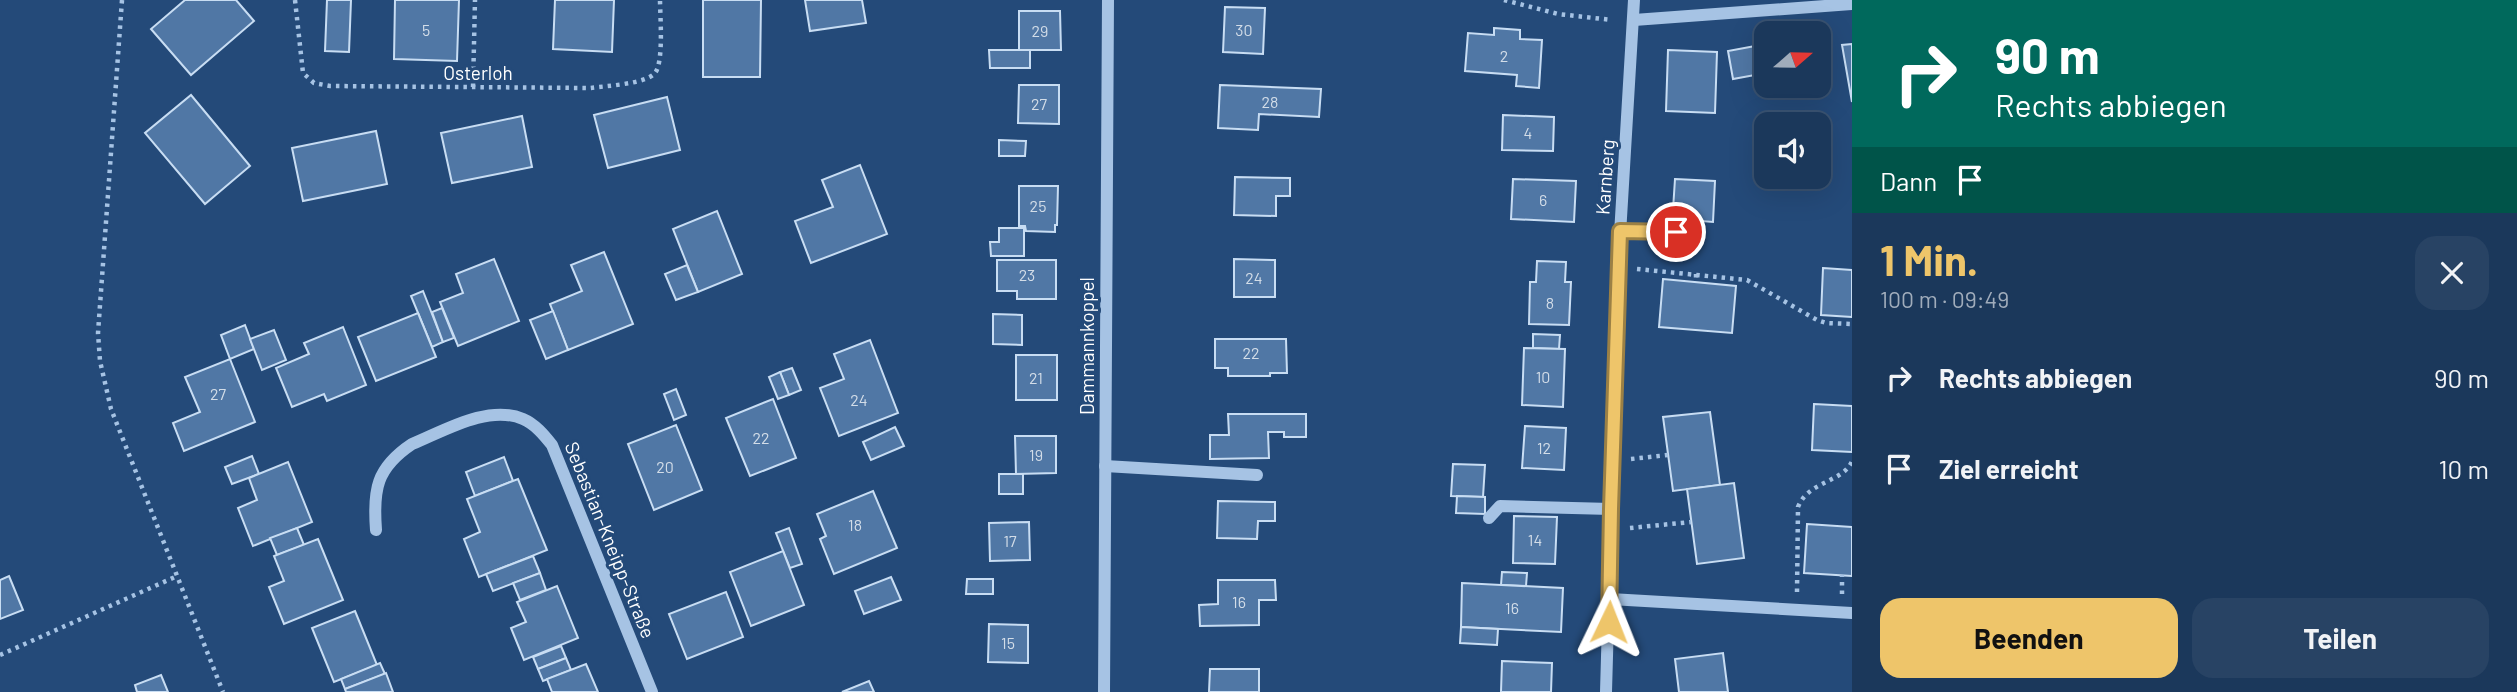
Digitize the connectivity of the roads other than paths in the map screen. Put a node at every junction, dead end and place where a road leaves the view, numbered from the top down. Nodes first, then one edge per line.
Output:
1 (1108, 0) edge
2 (1634, 0) edge
3 (1852, 4) edge
4 (1634, 20) junction
5 (1620, 231) junction
6 (1694, 231) dead end
7 (1105, 466) junction
8 (1257, 475) dead end
9 (1611, 509) junction
10 (1489, 518) dead end
11 (376, 530) dead end
12 (1610, 599) junction
13 (1852, 613) edge
14 (652, 692) edge
15 (1104, 692) edge
16 (1606, 692) edge

1 - 7 street, Dammannkoppel
2 - 4 street, Karnberg
3 - 4 street
4 - 5 street, Karnberg
5 - 6 street
5 - 9 street, Karnberg
7 - 8 street
7 - 15 street, Dammannkoppel
9 - 10 street
9 - 12 street, Karnberg
11 - 14 street, Sebastian-Kneipp-Straße
12 - 13 street
12 - 16 street, Karnberg

